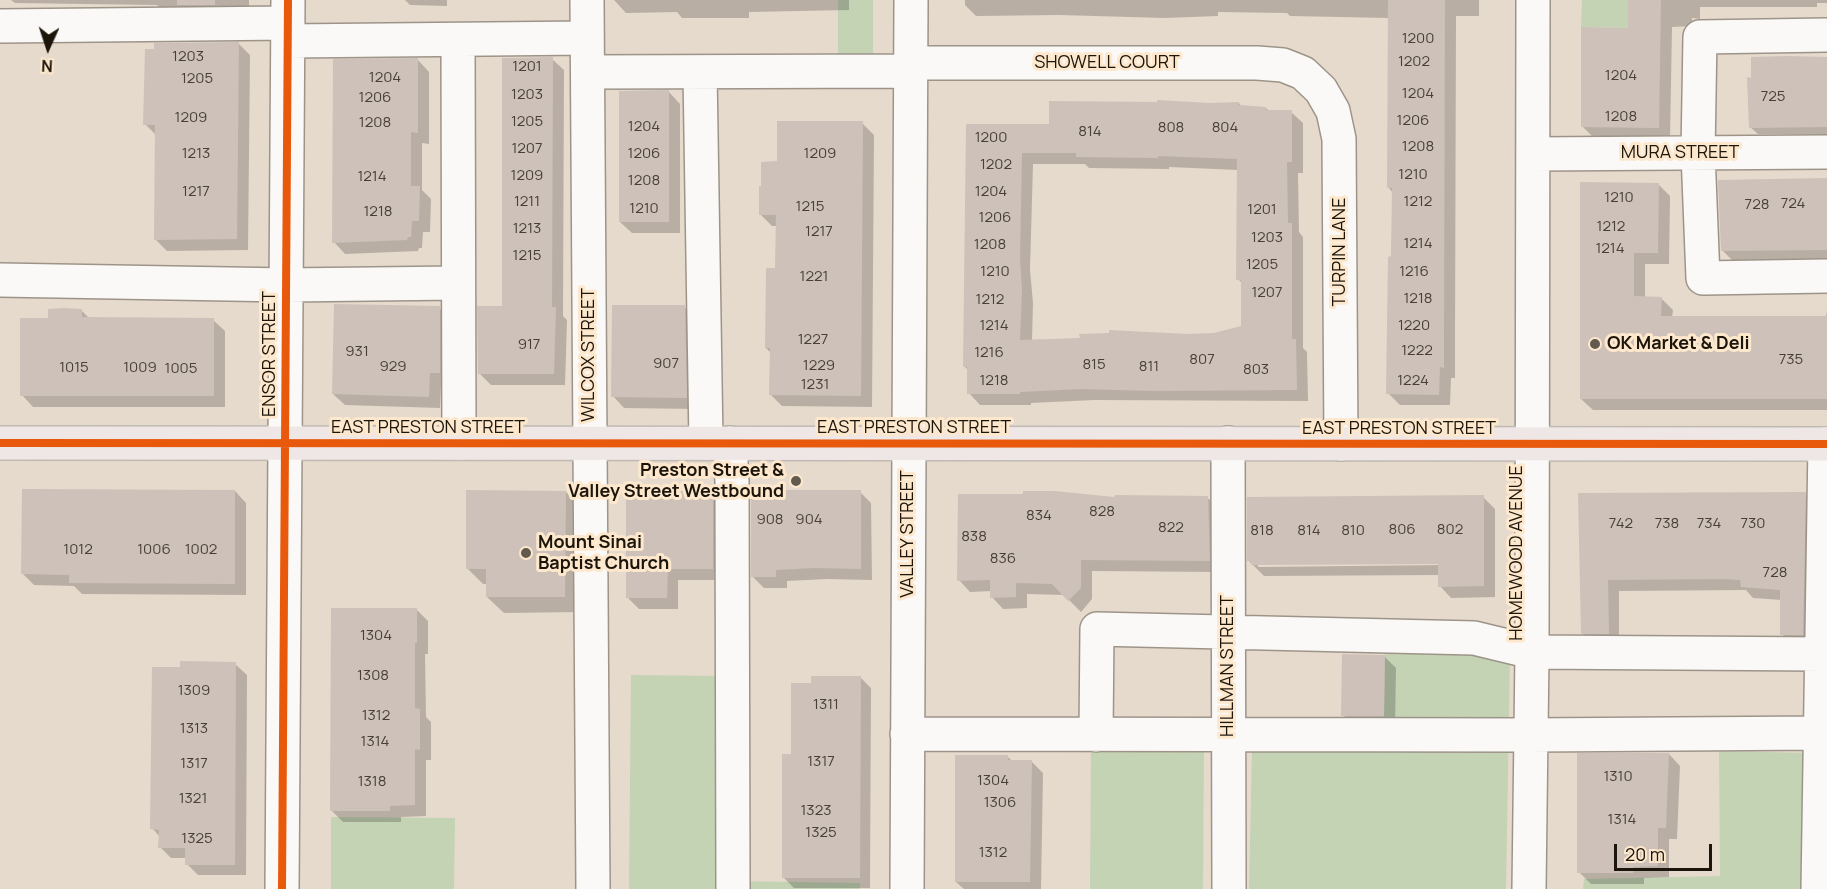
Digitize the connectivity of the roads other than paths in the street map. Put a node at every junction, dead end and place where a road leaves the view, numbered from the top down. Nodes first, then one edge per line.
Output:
1 (587, 0) edge
2 (911, 0) edge
3 (1533, 0) edge
4 (288, 21) edge
5 (0, 26) edge
6 (1827, 35) edge
7 (587, 38) junction
8 (458, 40) junction
9 (910, 67) junction
10 (588, 72) junction
11 (700, 72) junction
12 (1303, 73) joint
13 (1827, 152) edge
14 (1698, 153) junction
15 (1534, 154) junction
16 (1827, 276) edge
17 (0, 279) edge
18 (458, 283) junction
19 (286, 285) junction
20 (0, 443) edge
21 (285, 443) junction
22 (459, 443) junction
23 (590, 443) junction
24 (718, 443) junction
25 (1228, 443) junction
26 (909, 444) junction
27 (1341, 444) junction
28 (1532, 444) junction
29 (1826, 444) edge
30 (1825, 601) edge
31 (1229, 632) junction
32 (1532, 652) junction
33 (1822, 654) junction
34 (1820, 733) junction
35 (907, 734) junction
36 (1096, 735) junction
37 (1228, 735) junction
38 (1531, 735) junction
39 (282, 889) edge
40 (593, 889) edge
41 (733, 889) edge
42 (906, 889) edge
43 (1229, 889) edge
44 (1529, 889) edge
45 (1818, 889) edge

1 - 7 street, WILCOX STREET
2 - 9 street, VALLEY STREET
3 - 15 street, HOMEWOOD AVENUE
4 - 5 street
4 - 8 street
4 - 19 street, ENSOR STREET
6 - 14 street
7 - 8 street
7 - 10 street, WILCOX STREET
8 - 18 street
9 - 11 street, SHOWELL COURT
9 - 12 street, SHOWELL COURT
9 - 26 street, VALLEY STREET
10 - 11 street, SHOWELL COURT
10 - 23 street, WILCOX STREET
11 - 24 street
12 - 27 street, TURPIN LANE
13 - 14 street, MURA STREET
14 - 15 street, MURA STREET
14 - 16 street
15 - 28 street, HOMEWOOD AVENUE
17 - 19 street
18 - 19 street
18 - 22 street
19 - 21 street, ENSOR STREET
20 - 21 main road, EAST PRESTON STREET
21 - 22 main road, EAST PRESTON STREET
21 - 39 street, ENSOR STREET
22 - 23 main road, EAST PRESTON STREET
23 - 24 main road, EAST PRESTON STREET
23 - 40 street, WILCOX STREET
24 - 26 main road, EAST PRESTON STREET
24 - 41 street
25 - 26 main road, EAST PRESTON STREET
25 - 27 main road, EAST PRESTON STREET
25 - 31 street, HILLMAN STREET
26 - 35 street, VALLEY STREET
27 - 28 main road, EAST PRESTON STREET
28 - 29 main road, EAST PRESTON STREET
28 - 32 street, HOMEWOOD AVENUE
29 - 30 street
30 - 33 street
31 - 32 street
31 - 36 street
31 - 37 street, HILLMAN STREET
32 - 33 street
32 - 38 street, HOMEWOOD AVENUE
33 - 34 street
34 - 38 street
34 - 45 street
35 - 36 street
35 - 42 street, VALLEY STREET
36 - 37 street
37 - 38 street
37 - 43 street, HILLMAN STREET
38 - 44 street, HOMEWOOD AVENUE

